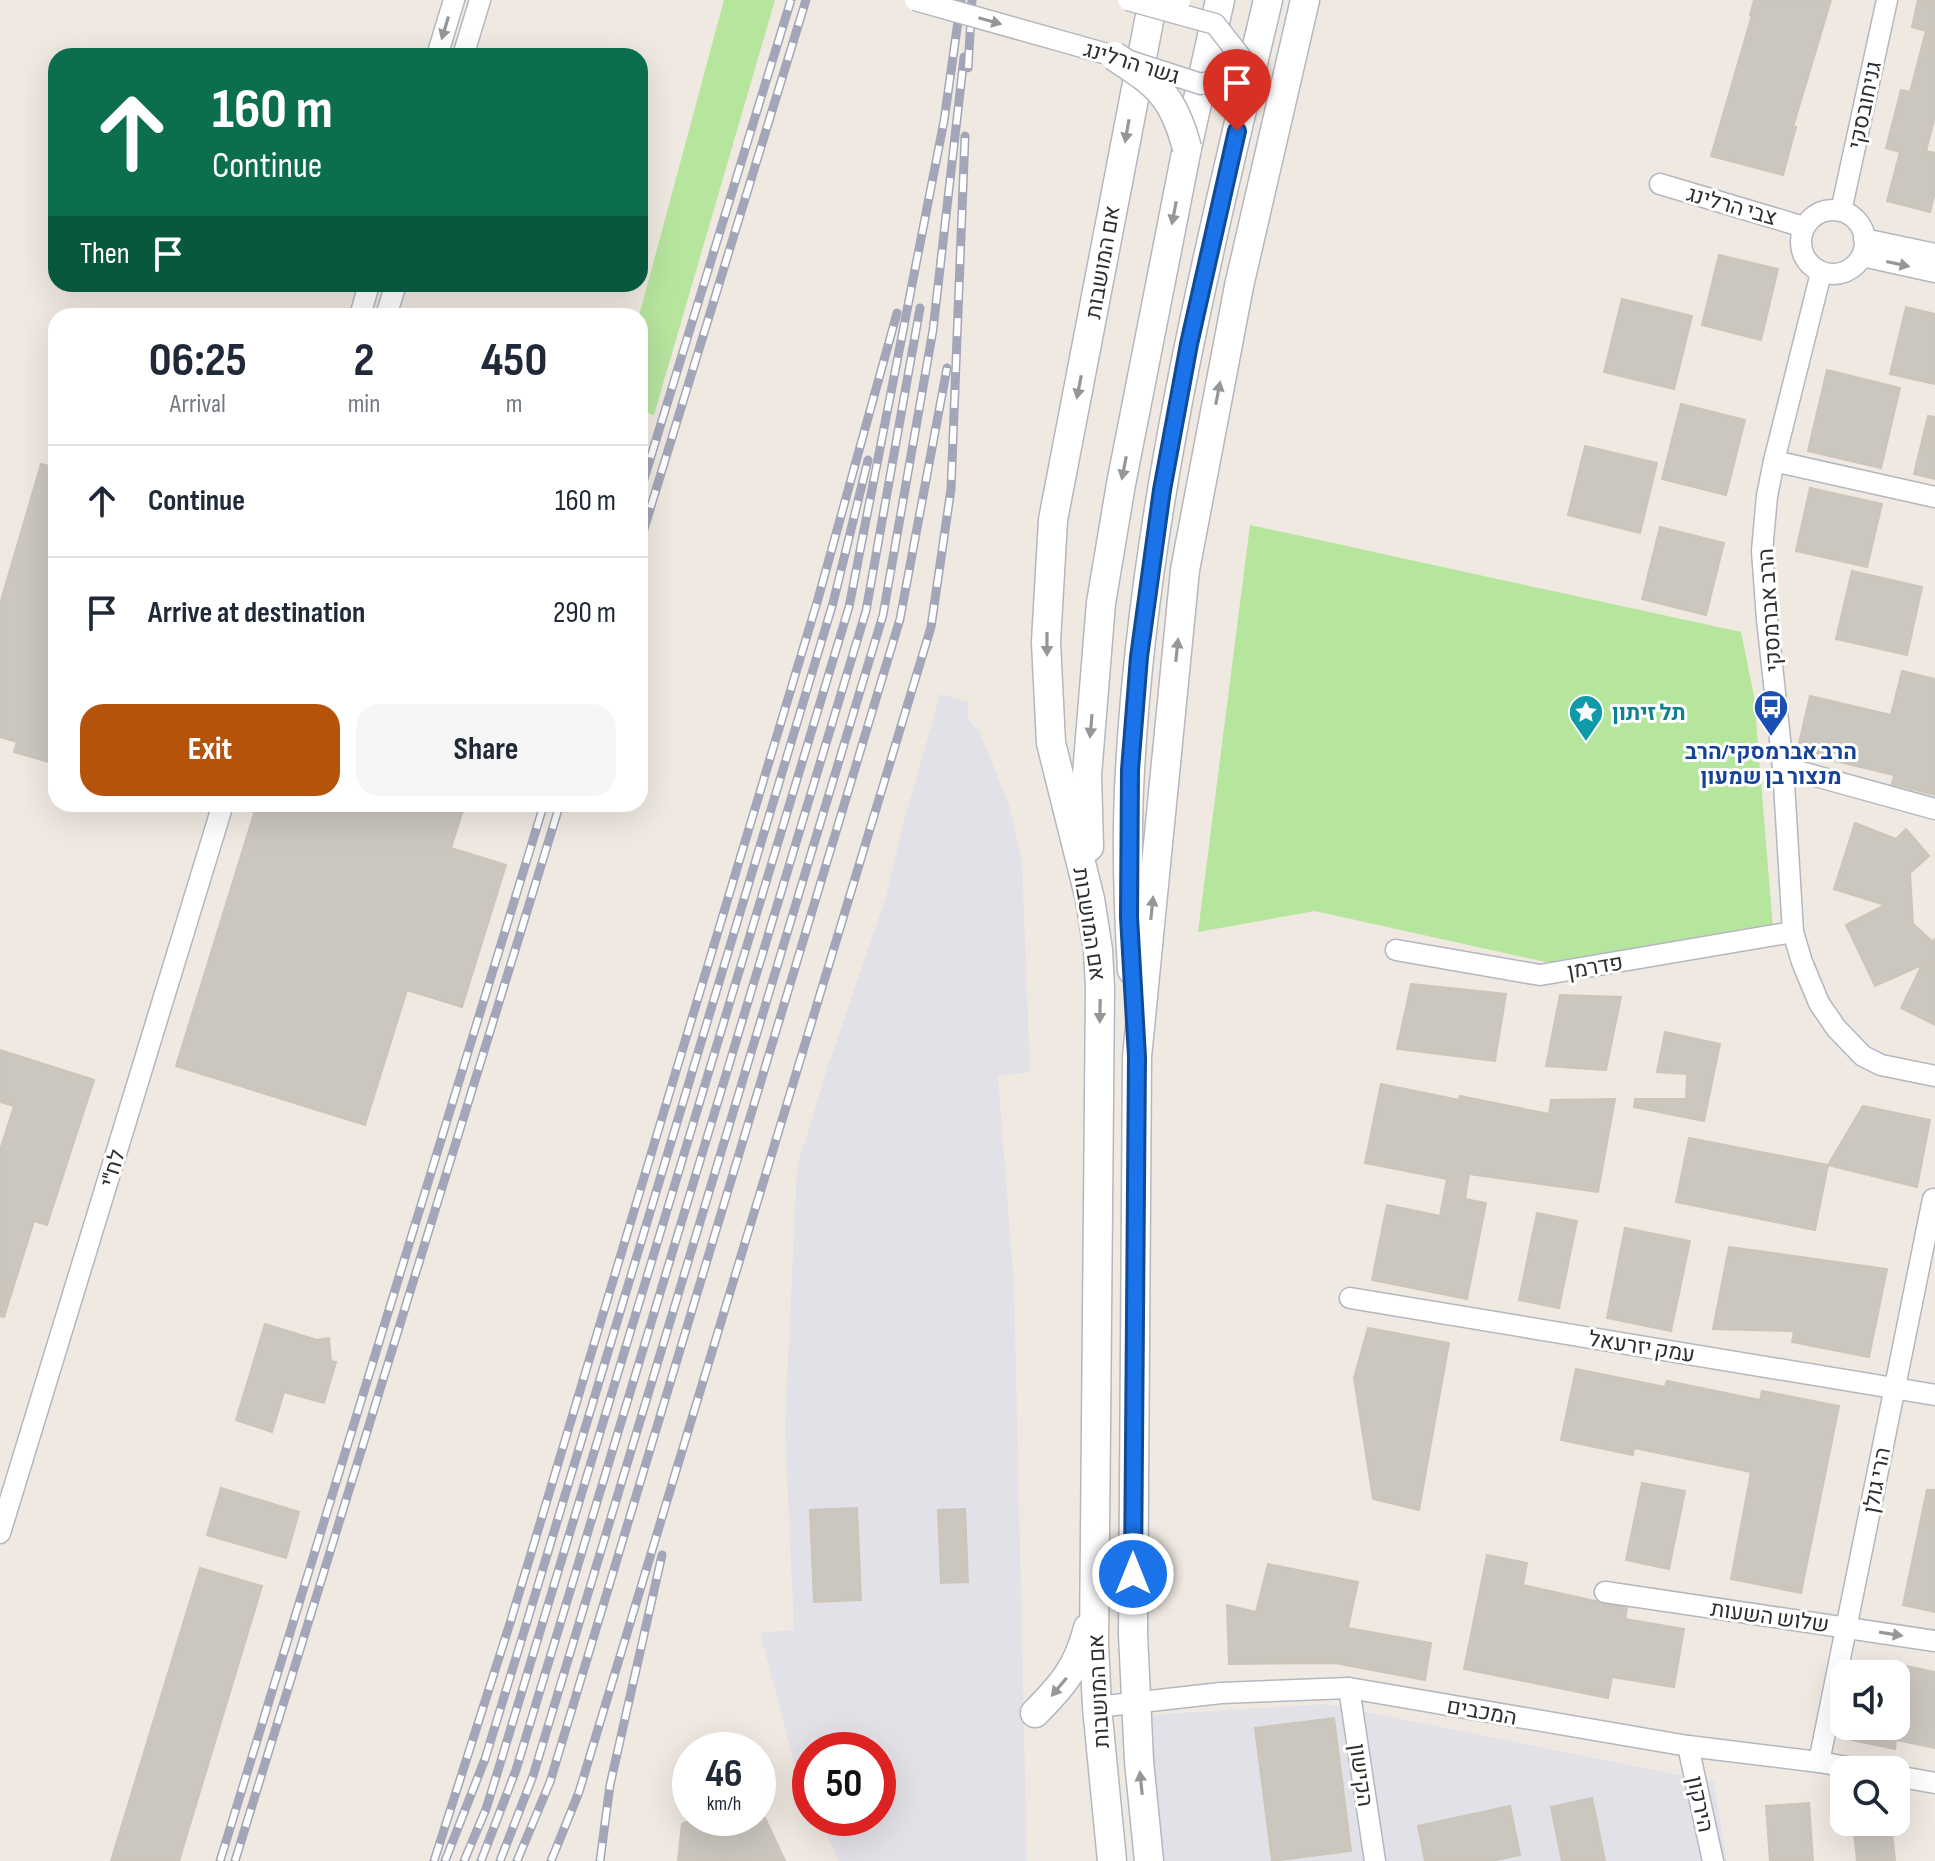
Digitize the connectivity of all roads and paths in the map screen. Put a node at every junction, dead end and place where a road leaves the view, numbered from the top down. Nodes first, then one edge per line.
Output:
1 (454, 0) edge
2 (480, 0) edge
3 (915, 0) edge
4 (1128, 0) edge
5 (1146, 0) edge
6 (1153, 0) edge
7 (1176, 0) edge
8 (1268, 0) edge
9 (1305, 0) edge
10 (1887, 0) edge
11 (1217, 12) edge
12 (439, 48) edge
13 (465, 48) edge
14 (1114, 56) junction
15 (1251, 70) junction
16 (1201, 84) junction
17 (1187, 148) junction
18 (1660, 184) dead end
19 (1841, 211) junction
20 (1804, 227) junction
21 (1863, 247) junction
22 (1935, 254) edge
23 (1935, 272) edge
24 (1821, 273) junction
25 (1774, 461) junction
26 (1935, 497) edge
27 (1783, 767) junction
28 (1935, 809) edge
29 (221, 812) edge
30 (1090, 899) junction
31 (1793, 932) junction
32 (1396, 950) dead end
33 (1137, 1057) junction
34 (1935, 1076) edge
35 (1933, 1199) edge
36 (1350, 1298) dead end
37 (1895, 1387) junction
38 (1935, 1395) edge
39 (0, 1533) edge
40 (1605, 1592) dead end
41 (1094, 1604) junction
42 (1846, 1627) junction
43 (1935, 1641) edge
44 (1349, 1688) junction
45 (1135, 1703) junction
46 (1097, 1707) junction
47 (1035, 1713) dead end
48 (1688, 1746) junction
49 (1819, 1762) junction
50 (1830, 1764) edge
51 (1910, 1779) edge
52 (1935, 1783) edge
53 (1112, 1861) edge
54 (1149, 1861) edge
55 (1375, 1861) edge
56 (1713, 1861) edge

1 -> 12 street
2 - 13 street
3 -> 14 street, גשר הרלינג, bridge
4 - 11 street, bridge
5 - 7 main road, bridge
6 -> 30 main road, אם המושבות
8 - 15 main road
33 -> 9 main road, אם המושבות
10 - 19 street, גניחובסקי
11 - 15 street, bridge
11 - 16 main road
14 - 16 street, גשר הרלינג, bridge
14 - 17 main road, bridge
15 - 16 street, גשר הרלינג, bridge
15 - 33 main road
16 - 17 main road
17 -> 30 main road
18 - 20 street, צבי הרלינג
19 - 20 street
19 - 21 street
20 - 24 street
21 - 22 street
21 -> 23 street
21 - 24 street
24 - 25 street, הרב אברמסקי
25 - 26 street
25 - 27 street, הרב אברמסקי
27 - 28 street
27 - 31 street, הרב אברמסקי
29 - 39 street, לח"י
30 -> 41 main road, אם המושבות
31 - 32 street, פדרמן
31 - 34 street, הרב אברמסקי
33 - 45 main road, אם המושבות
35 - 37 street, הרי גולן
36 - 37 street, עמק יזרעאל
37 - 38 street, עמק יזרעאל
37 - 42 street, הרי גולן
40 - 42 street, שלוש השעות
41 - 46 main road, אם המושבות
41 -> 47 main road
42 -> 43 street, שלוש השעות
42 - 49 street, הרי גולן
44 - 45 street, המכבים
44 - 48 street, המכבים
44 - 55 street, הקישון
45 - 46 street, המכבים
54 -> 45 main road, אם המושבות
46 - 53 main road, אם המושבות
48 - 49 street, המכבים
48 - 56 street, הירקון
49 - 50 street, המכבים
51 - 52 street

